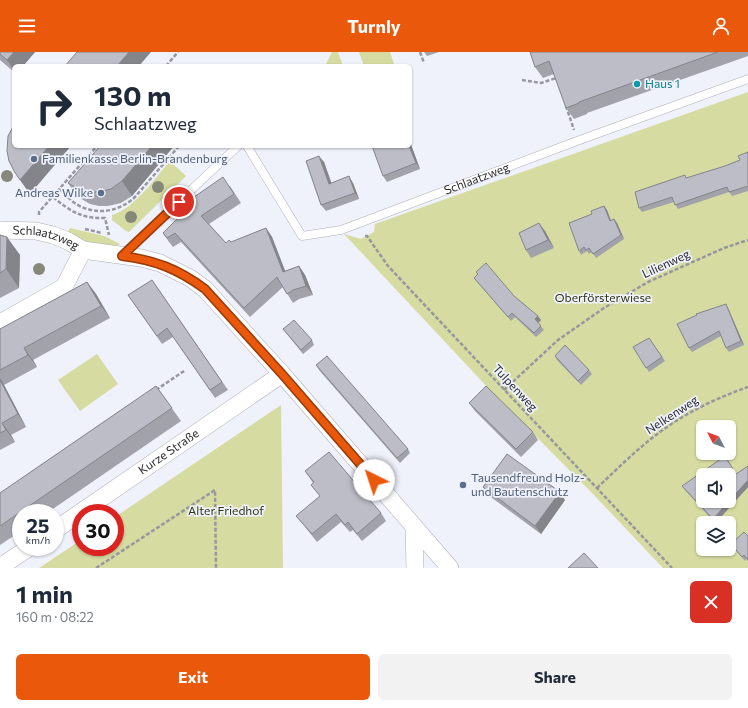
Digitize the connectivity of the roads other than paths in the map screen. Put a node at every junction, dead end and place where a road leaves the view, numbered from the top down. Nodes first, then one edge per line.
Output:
1 (748, 80) edge
2 (236, 148) edge
3 (248, 148) edge
4 (0, 230) edge
5 (83, 250) junction
6 (122, 256) junction
7 (0, 323) edge
8 (282, 374) junction
9 (64, 524) edge
10 (414, 527) junction
11 (16, 556) edge
12 (0, 567) edge
13 (415, 568) edge
14 (450, 568) edge

1 - 3 lane, Schlaatzweg
2 - 6 lane
4 - 5 street, Schlaatzweg
5 - 6 street, Schlaatzweg
5 - 7 street
6 - 8 street, Schlaatzweg
8 - 9 street, Kurze Straße
8 - 10 street, Schlaatzweg
10 - 13 street
10 - 14 street, Schlaatzweg
11 - 12 street

